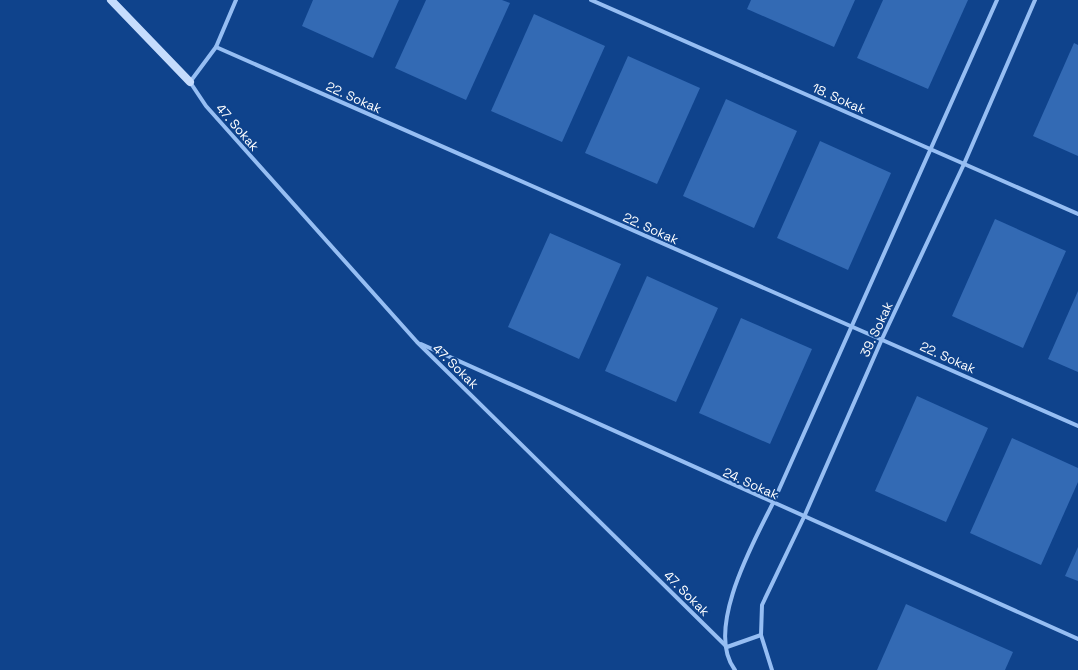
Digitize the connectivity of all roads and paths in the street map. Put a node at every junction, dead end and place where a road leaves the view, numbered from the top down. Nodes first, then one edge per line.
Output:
1 (111, 0) edge
2 (236, 0) edge
3 (591, 0) edge
4 (997, 0) edge
5 (1035, 0) edge
6 (216, 47) junction
7 (190, 82) junction
8 (932, 149) junction
9 (964, 164) junction
10 (1078, 214) edge
11 (851, 327) junction
12 (882, 339) junction
13 (417, 342) junction
14 (1078, 426) edge
15 (773, 504) junction
16 (804, 517) junction
17 (761, 635) junction
18 (1078, 639) edge
19 (727, 647) junction
20 (735, 670) edge
21 (772, 670) edge

1 - 7 street
2 - 6 street
3 - 8 street, 18. Sokak
4 - 8 street, 39. Sokak
5 - 9 street, 39. Sokak
6 - 7 street
6 - 11 street, 22. Sokak
7 - 13 street, 47. Sokak
8 - 9 street, 18. Sokak
8 - 11 street, 39. Sokak
9 - 10 street, 18. Sokak
9 - 12 street, 39. Sokak
11 - 12 street, 22. Sokak
11 - 15 street, 39. Sokak
12 - 14 street, 22. Sokak
12 - 16 street, 39. Sokak
13 - 15 street, 24. Sokak
13 - 19 street, 47. Sokak
15 - 16 street, 24. Sokak
15 - 19 street, 39. Sokak
16 - 17 street, 39. Sokak
16 - 18 street, 24. Sokak
17 - 19 street
17 - 21 street, 39. Sokak
19 - 20 street

